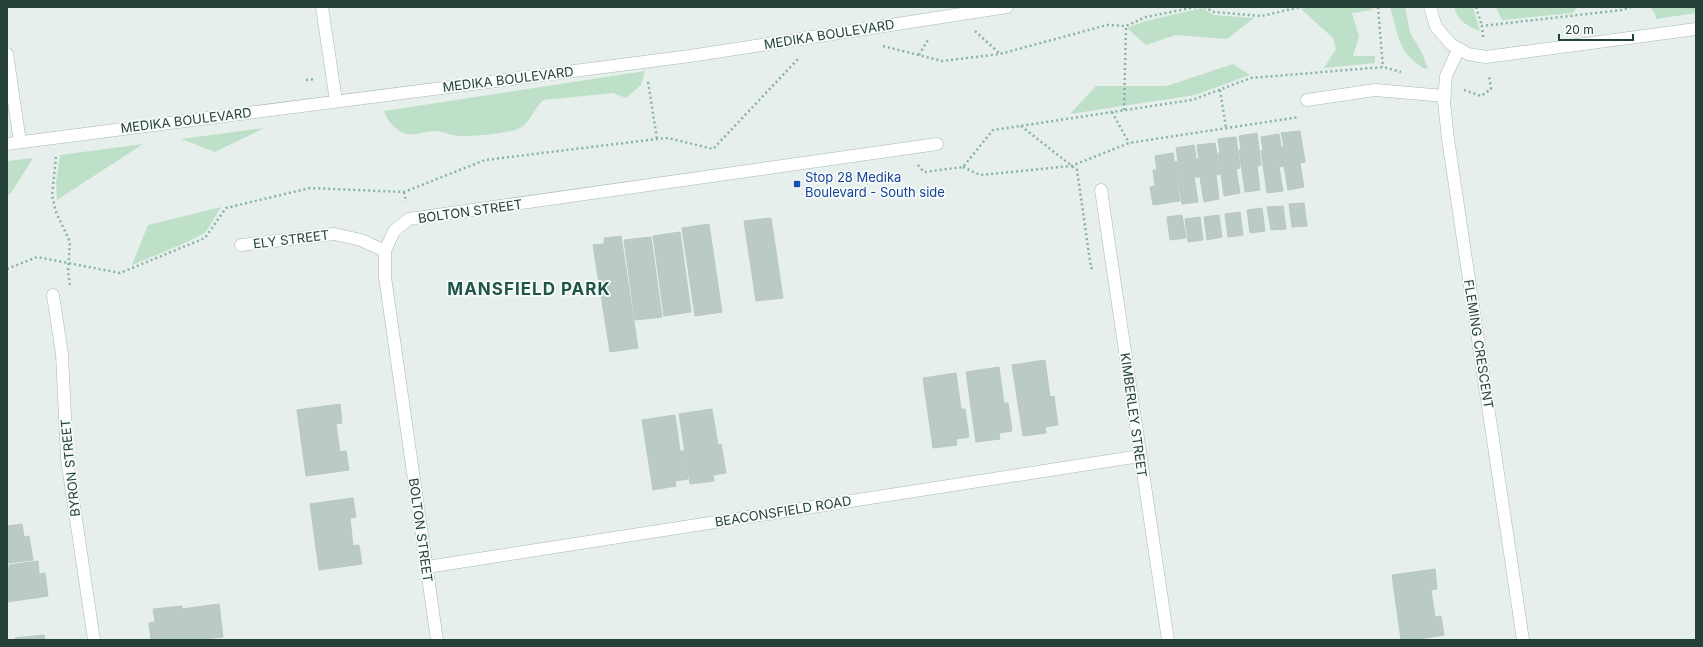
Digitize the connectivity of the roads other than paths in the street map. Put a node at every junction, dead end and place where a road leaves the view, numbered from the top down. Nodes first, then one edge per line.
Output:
1 (322, 7) edge
2 (1008, 7) edge
3 (1430, 7) edge
4 (1696, 28) edge
5 (1458, 50) junction
6 (7, 54) edge
7 (1445, 96) junction
8 (336, 100) junction
9 (1307, 100) dead end
10 (20, 142) junction
11 (7, 144) edge
12 (937, 144) dead end
13 (1101, 190) dead end
14 (242, 246) dead end
15 (385, 251) junction
16 (53, 296) dead end
17 (1140, 456) junction
18 (427, 567) junction
19 (94, 640) edge
20 (437, 640) edge
21 (1168, 640) edge
22 (1523, 640) edge

1 - 8 street
2 - 8 street, MEDIKA BOULEVARD
3 - 5 street
4 - 5 street
5 - 7 street, FLEMING CRESCENT
6 - 10 street
7 - 9 street
7 - 22 street, FLEMING CRESCENT
8 - 10 street, MEDIKA BOULEVARD
10 - 11 street, MEDIKA BOULEVARD
12 - 15 street, BOLTON STREET
13 - 17 street, KIMBERLEY STREET
14 - 15 street, ELY STREET
15 - 18 street, BOLTON STREET
16 - 19 street, BYRON STREET
17 - 18 street, BEACONSFIELD ROAD
17 - 21 street, KIMBERLEY STREET
18 - 20 street, BOLTON STREET

